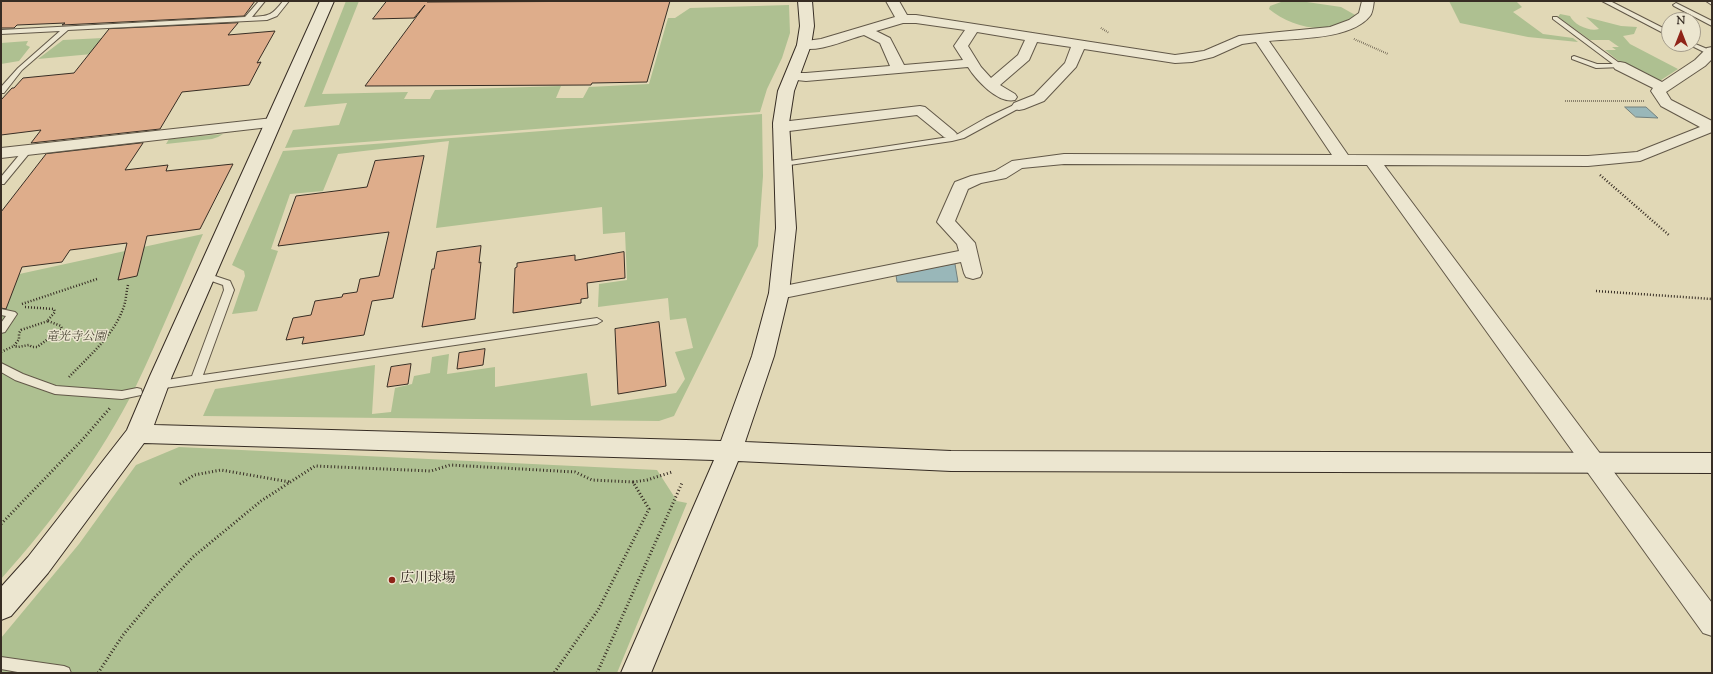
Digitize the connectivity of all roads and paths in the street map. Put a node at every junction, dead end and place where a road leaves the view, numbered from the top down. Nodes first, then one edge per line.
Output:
1 (262, 1) edge
2 (286, 1) edge
3 (326, 1) edge
4 (805, 1) edge
5 (892, 1) edge
6 (1368, 1) edge
7 (1606, 1) edge
8 (1709, 1) edge
9 (1712, 3) edge
10 (1676, 5) dead end
11 (1555, 18) dead end
12 (247, 19) junction
13 (902, 19) junction
14 (1712, 24) edge
15 (67, 28) junction
16 (973, 28) junction
17 (865, 30) junction
18 (1334, 30) junction
19 (1661, 30) edge
20 (1, 32) edge
21 (1033, 37) junction
22 (1260, 38) junction
23 (1078, 44) junction
24 (804, 45) junction
25 (1701, 48) edge
26 (1711, 52) edge
27 (1388, 54) dead end
28 (1574, 58) dead end
29 (972, 63) junction
30 (1620, 66) junction
31 (899, 69) junction
32 (792, 76) junction
33 (991, 86) junction
34 (1, 90) edge
35 (1664, 95) junction
36 (1565, 101) dead end
37 (1018, 102) junction
38 (273, 123) junction
39 (781, 127) junction
40 (1712, 127) edge
41 (949, 134) dead end
42 (28, 150) junction
43 (1, 153) edge
44 (1343, 160) junction
45 (1372, 160) junction
46 (1584, 161) junction
47 (783, 164) junction
48 (1, 182) edge
49 (1670, 236) dead end
50 (969, 255) junction
51 (973, 273) dead end
52 (206, 276) junction
53 (97, 279) dead end
54 (128, 285) dead end
55 (1596, 291) dead end
56 (779, 293) junction
57 (1712, 299) edge
58 (1, 312) edge
59 (48, 321) junction
60 (597, 321) dead end
61 (1, 330) edge
62 (14, 346) junction
63 (1, 352) edge
64 (1, 367) edge
65 (196, 379) junction
66 (158, 385) junction
67 (57, 390) junction
68 (137, 392) dead end
69 (122, 395) junction
70 (138, 434) junction
71 (730, 451) junction
72 (1595, 463) junction
73 (1712, 463) edge
74 (672, 472) dead end
75 (290, 482) junction
76 (633, 482) junction
77 (682, 483) dead end
78 (180, 484) dead end
79 (1, 524) edge
80 (1, 607) edge
81 (1712, 624) edge
82 (1, 663) edge
83 (64, 673) edge
84 (98, 673) edge
85 (554, 673) edge
86 (597, 673) edge
87 (636, 673) edge

1 - 12 lane
2 - 12 lane
3 - 38 street
4 - 24 street
5 - 13 street
6 - 18 street
7 - 19 lane
8 - 9 lane
10 - 14 lane
11 - 30 lane
12 - 15 lane
13 - 16 street
13 - 17 street
15 - 20 lane
15 - 34 lane
16 - 21 street
16 - 29 street
17 - 24 street
17 - 31 street
18 - 22 street
18 - 27 path
21 - 23 street
21 - 33 street
22 - 23 street
22 - 44 street
23 - 37 street
24 - 32 street
25 - 26 lane
26 - 35 street
28 - 30 lane
29 - 31 street
29 - 33 street
30 - 35 street
31 - 32 street
32 - 39 street
33 - 37 street
35 - 36 path
35 - 40 street
37 - 47 lane
38 - 42 street
38 - 52 street
39 - 41 street
39 - 47 street
40 - 46 street
42 - 43 street
42 - 48 lane
44 - 45 street
44 - 50 street
45 - 46 street
45 - 72 street
46 - 49 path
47 - 56 street
50 - 51 street
50 - 56 street
52 - 65 lane
52 - 66 street
53 - 59 path
54 - 67 path
55 - 57 path
56 - 71 street
58 - 61 lane
59 - 62 path
59 - 62 path
60 - 65 lane
62 - 63 path
64 - 67 lane
65 - 66 lane
66 - 70 street
67 - 69 lane
68 - 69 lane
69 - 79 path
70 - 71 street
70 - 80 street
71 - 72 street
71 - 87 street
72 - 73 street
72 - 81 street
74 - 76 path
75 - 76 path
75 - 78 path
75 - 84 path
76 - 85 path
77 - 86 path
82 - 83 lane

